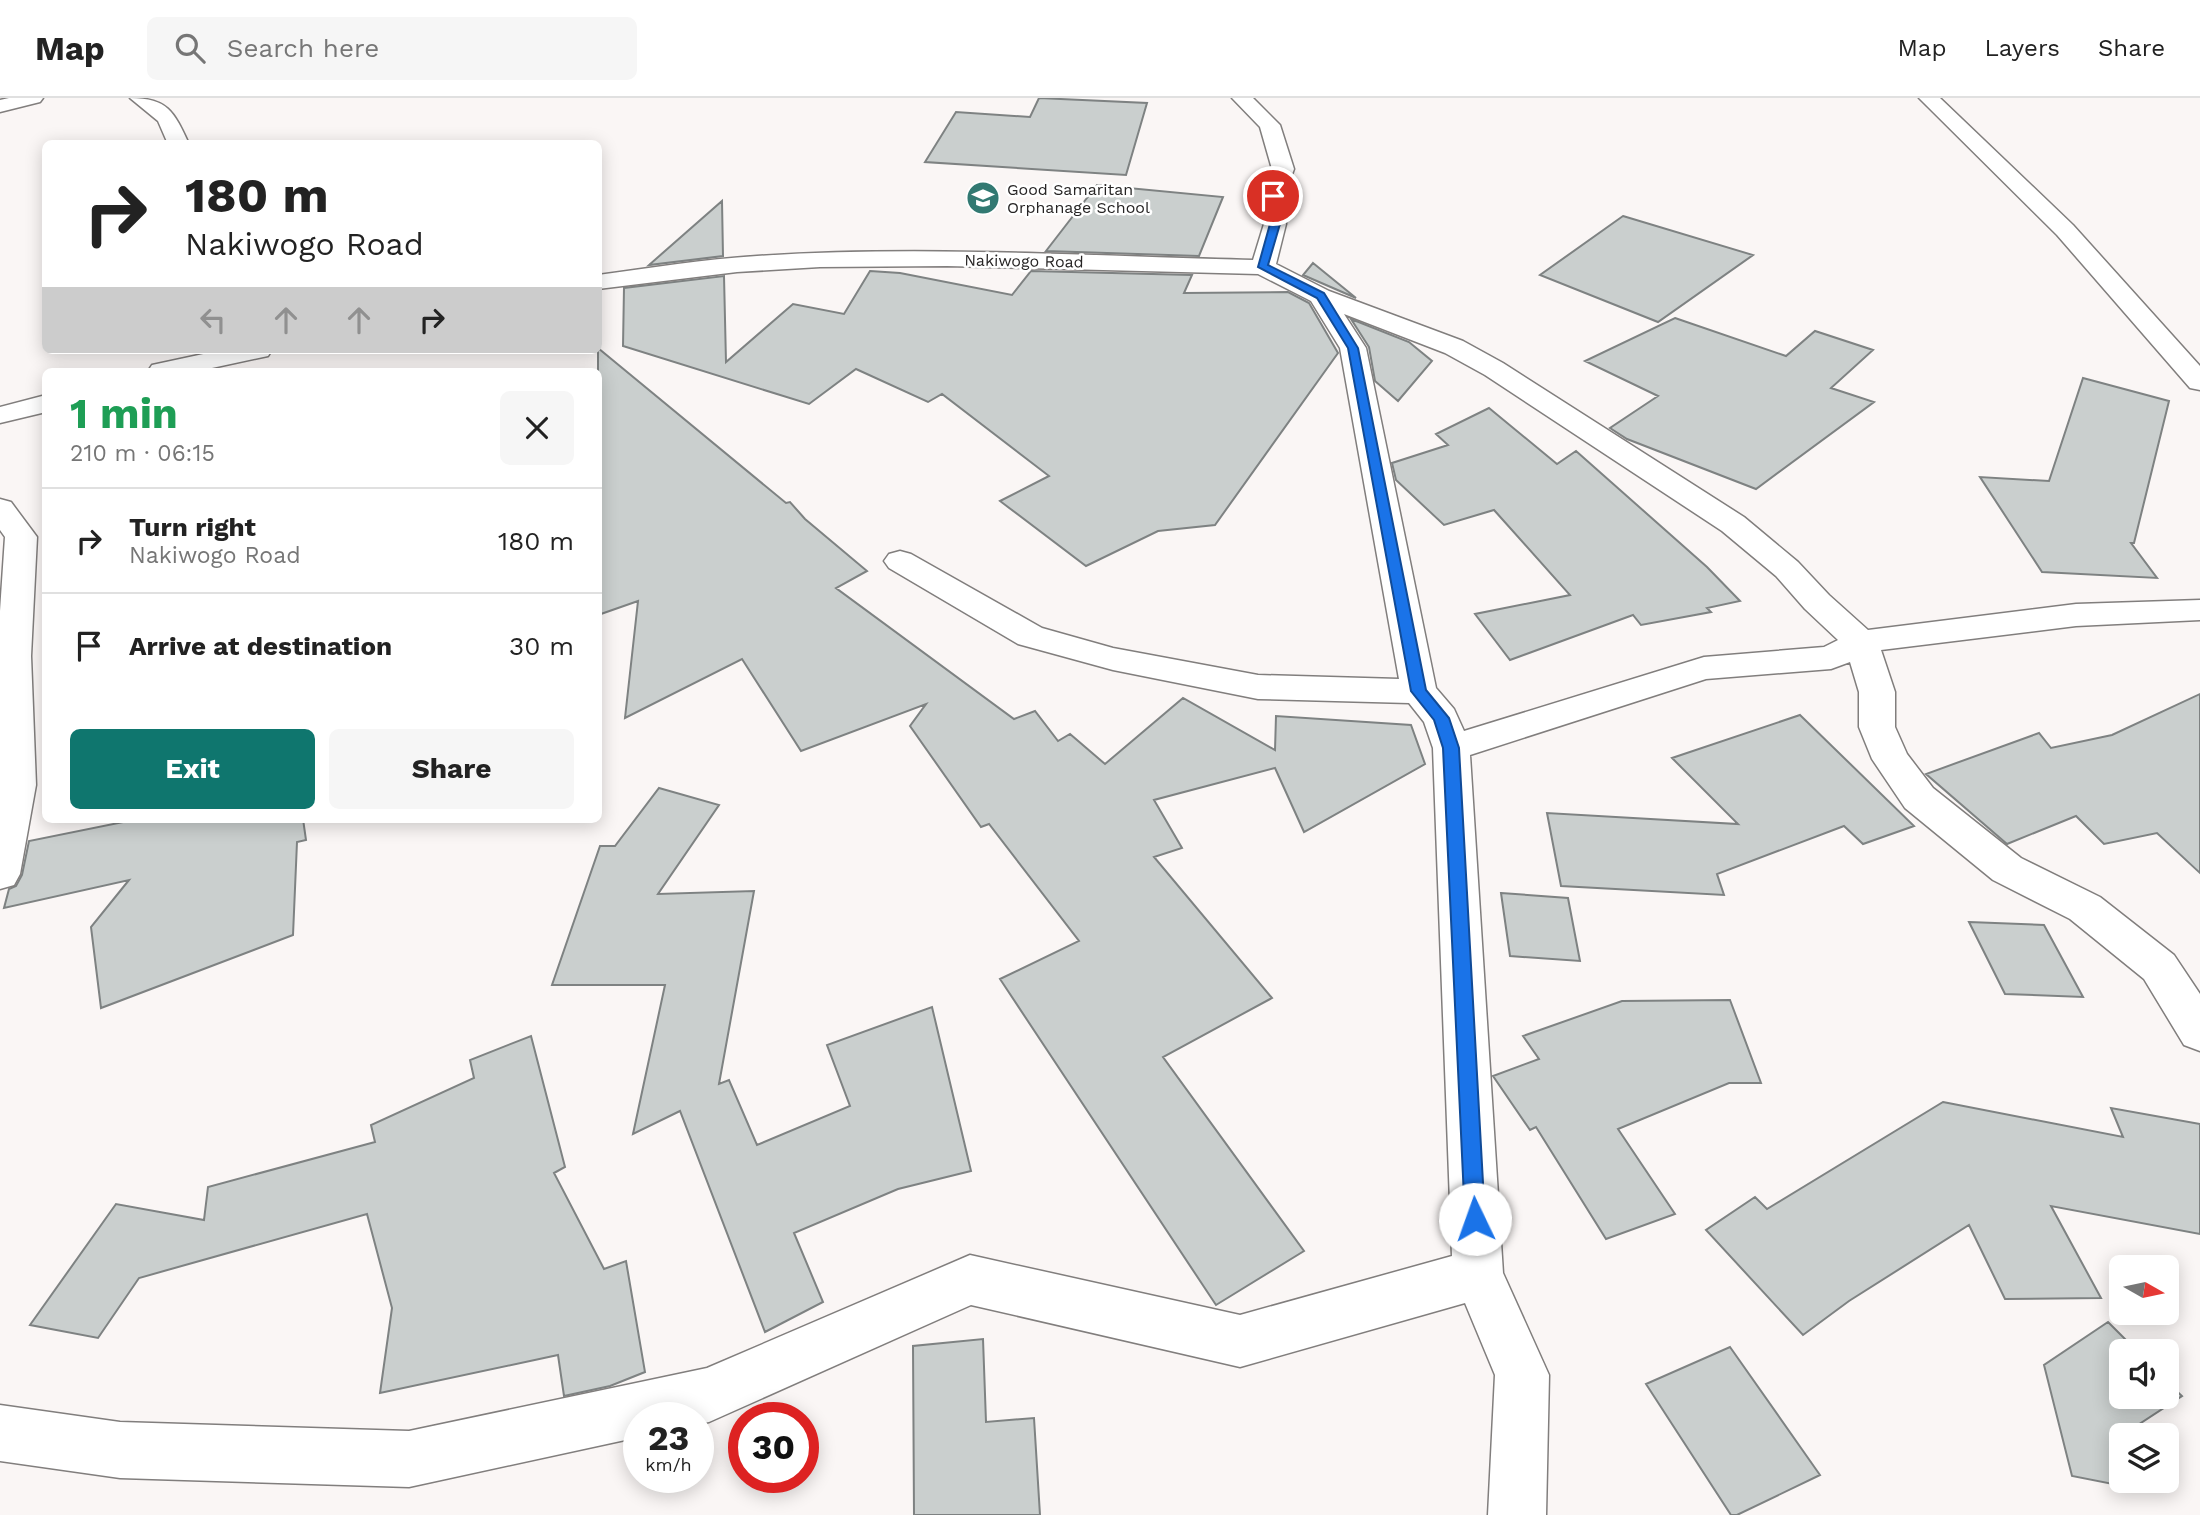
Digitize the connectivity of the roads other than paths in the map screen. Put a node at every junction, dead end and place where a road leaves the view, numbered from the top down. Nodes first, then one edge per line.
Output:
1 (33, 98) edge
2 (140, 98) edge
3 (1242, 98) edge
4 (1929, 98) edge
5 (0, 106) edge
6 (177, 140) edge
7 (1263, 267) junction
8 (602, 282) edge
9 (1320, 296) junction
10 (232, 354) edge
11 (171, 363) edge
12 (2200, 382) edge
13 (42, 404) edge
14 (0, 415) edge
15 (0, 508) edge
16 (900, 561) dead end
17 (2200, 610) edge
18 (1861, 642) junction
19 (1419, 691) junction
20 (1451, 748) junction
21 (0, 874) edge
22 (2200, 1032) edge
23 (1478, 1274) junction
24 (0, 1433) edge
25 (1517, 1515) edge

1 - 5 street
2 - 6 street
3 - 7 street
4 - 12 street
7 - 8 street, Nakiwogo Road
7 - 9 street
9 - 18 street
9 - 19 street
10 - 11 street
13 - 14 street
15 - 21 street
16 - 19 street
17 - 18 street
18 - 20 street
18 - 22 street
19 - 20 street
20 - 23 street
23 - 24 street
23 - 25 street

